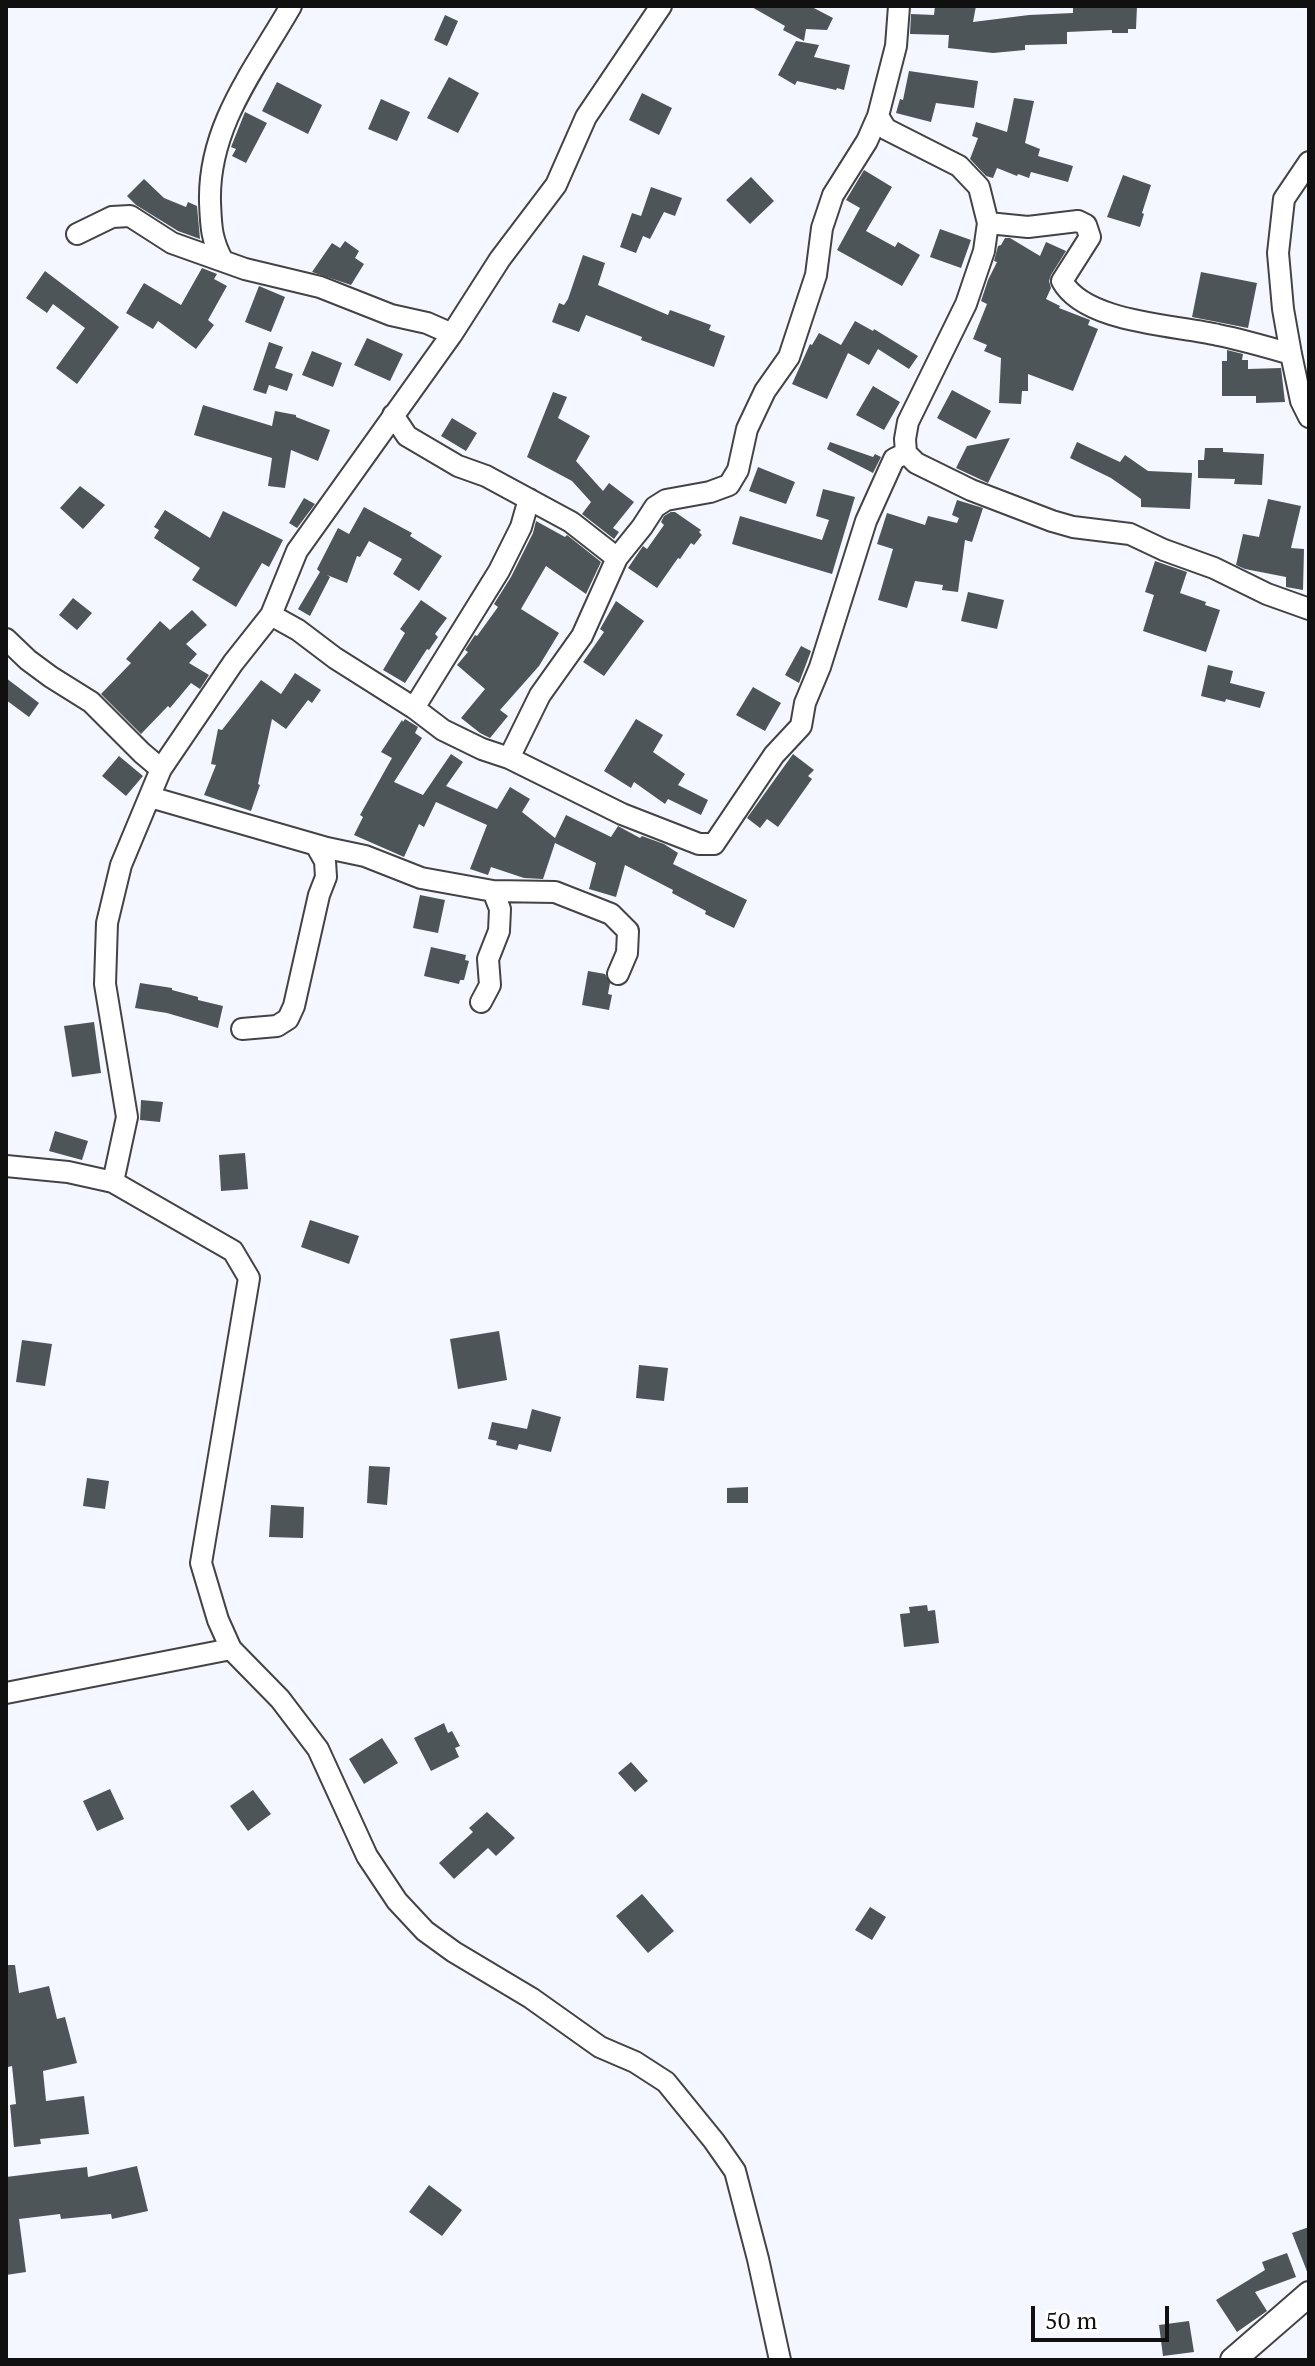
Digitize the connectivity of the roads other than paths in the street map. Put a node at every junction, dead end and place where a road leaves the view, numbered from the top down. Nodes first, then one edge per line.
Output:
1 (291, 6) edge
2 (661, 6) edge
3 (899, 6) edge
4 (878, 116) junction
5 (1309, 162) edge
6 (988, 223) junction
7 (77, 234) dead end
8 (223, 261) junction
9 (452, 334) junction
10 (1291, 354) junction
11 (393, 415) junction
12 (1309, 417) edge
13 (906, 453) junction
14 (529, 499) junction
15 (617, 558) junction
16 (1309, 609) edge
17 (271, 615) junction
18 (6, 639) edge
19 (414, 708) junction
20 (509, 758) junction
21 (161, 769) junction
22 (150, 797) junction
23 (316, 845) junction
24 (493, 891) junction
25 (618, 974) dead end
26 (481, 1002) dead end
27 (242, 1029) dead end
28 (6, 1166) edge
29 (113, 1182) junction
30 (231, 1649) junction
31 (6, 1693) edge
32 (1309, 2294) edge
33 (780, 2360) edge
34 (1233, 2360) edge

1 - 8 street
2 - 9 street
3 - 4 street
4 - 6 street
4 - 15 street
5 - 10 street
6 - 10 street
6 - 13 street
7 - 8 street
8 - 9 street
9 - 11 street
10 - 12 street
11 - 14 street
11 - 17 street
13 - 16 street
13 - 20 street
14 - 15 street
14 - 19 street
15 - 20 street
17 - 19 street
17 - 21 street
18 - 21 street
19 - 20 street
21 - 22 street
22 - 23 street
22 - 29 street
23 - 24 street
23 - 27 street
24 - 25 street
24 - 26 street
28 - 29 street
29 - 30 street
30 - 31 street
30 - 33 street
32 - 34 street

